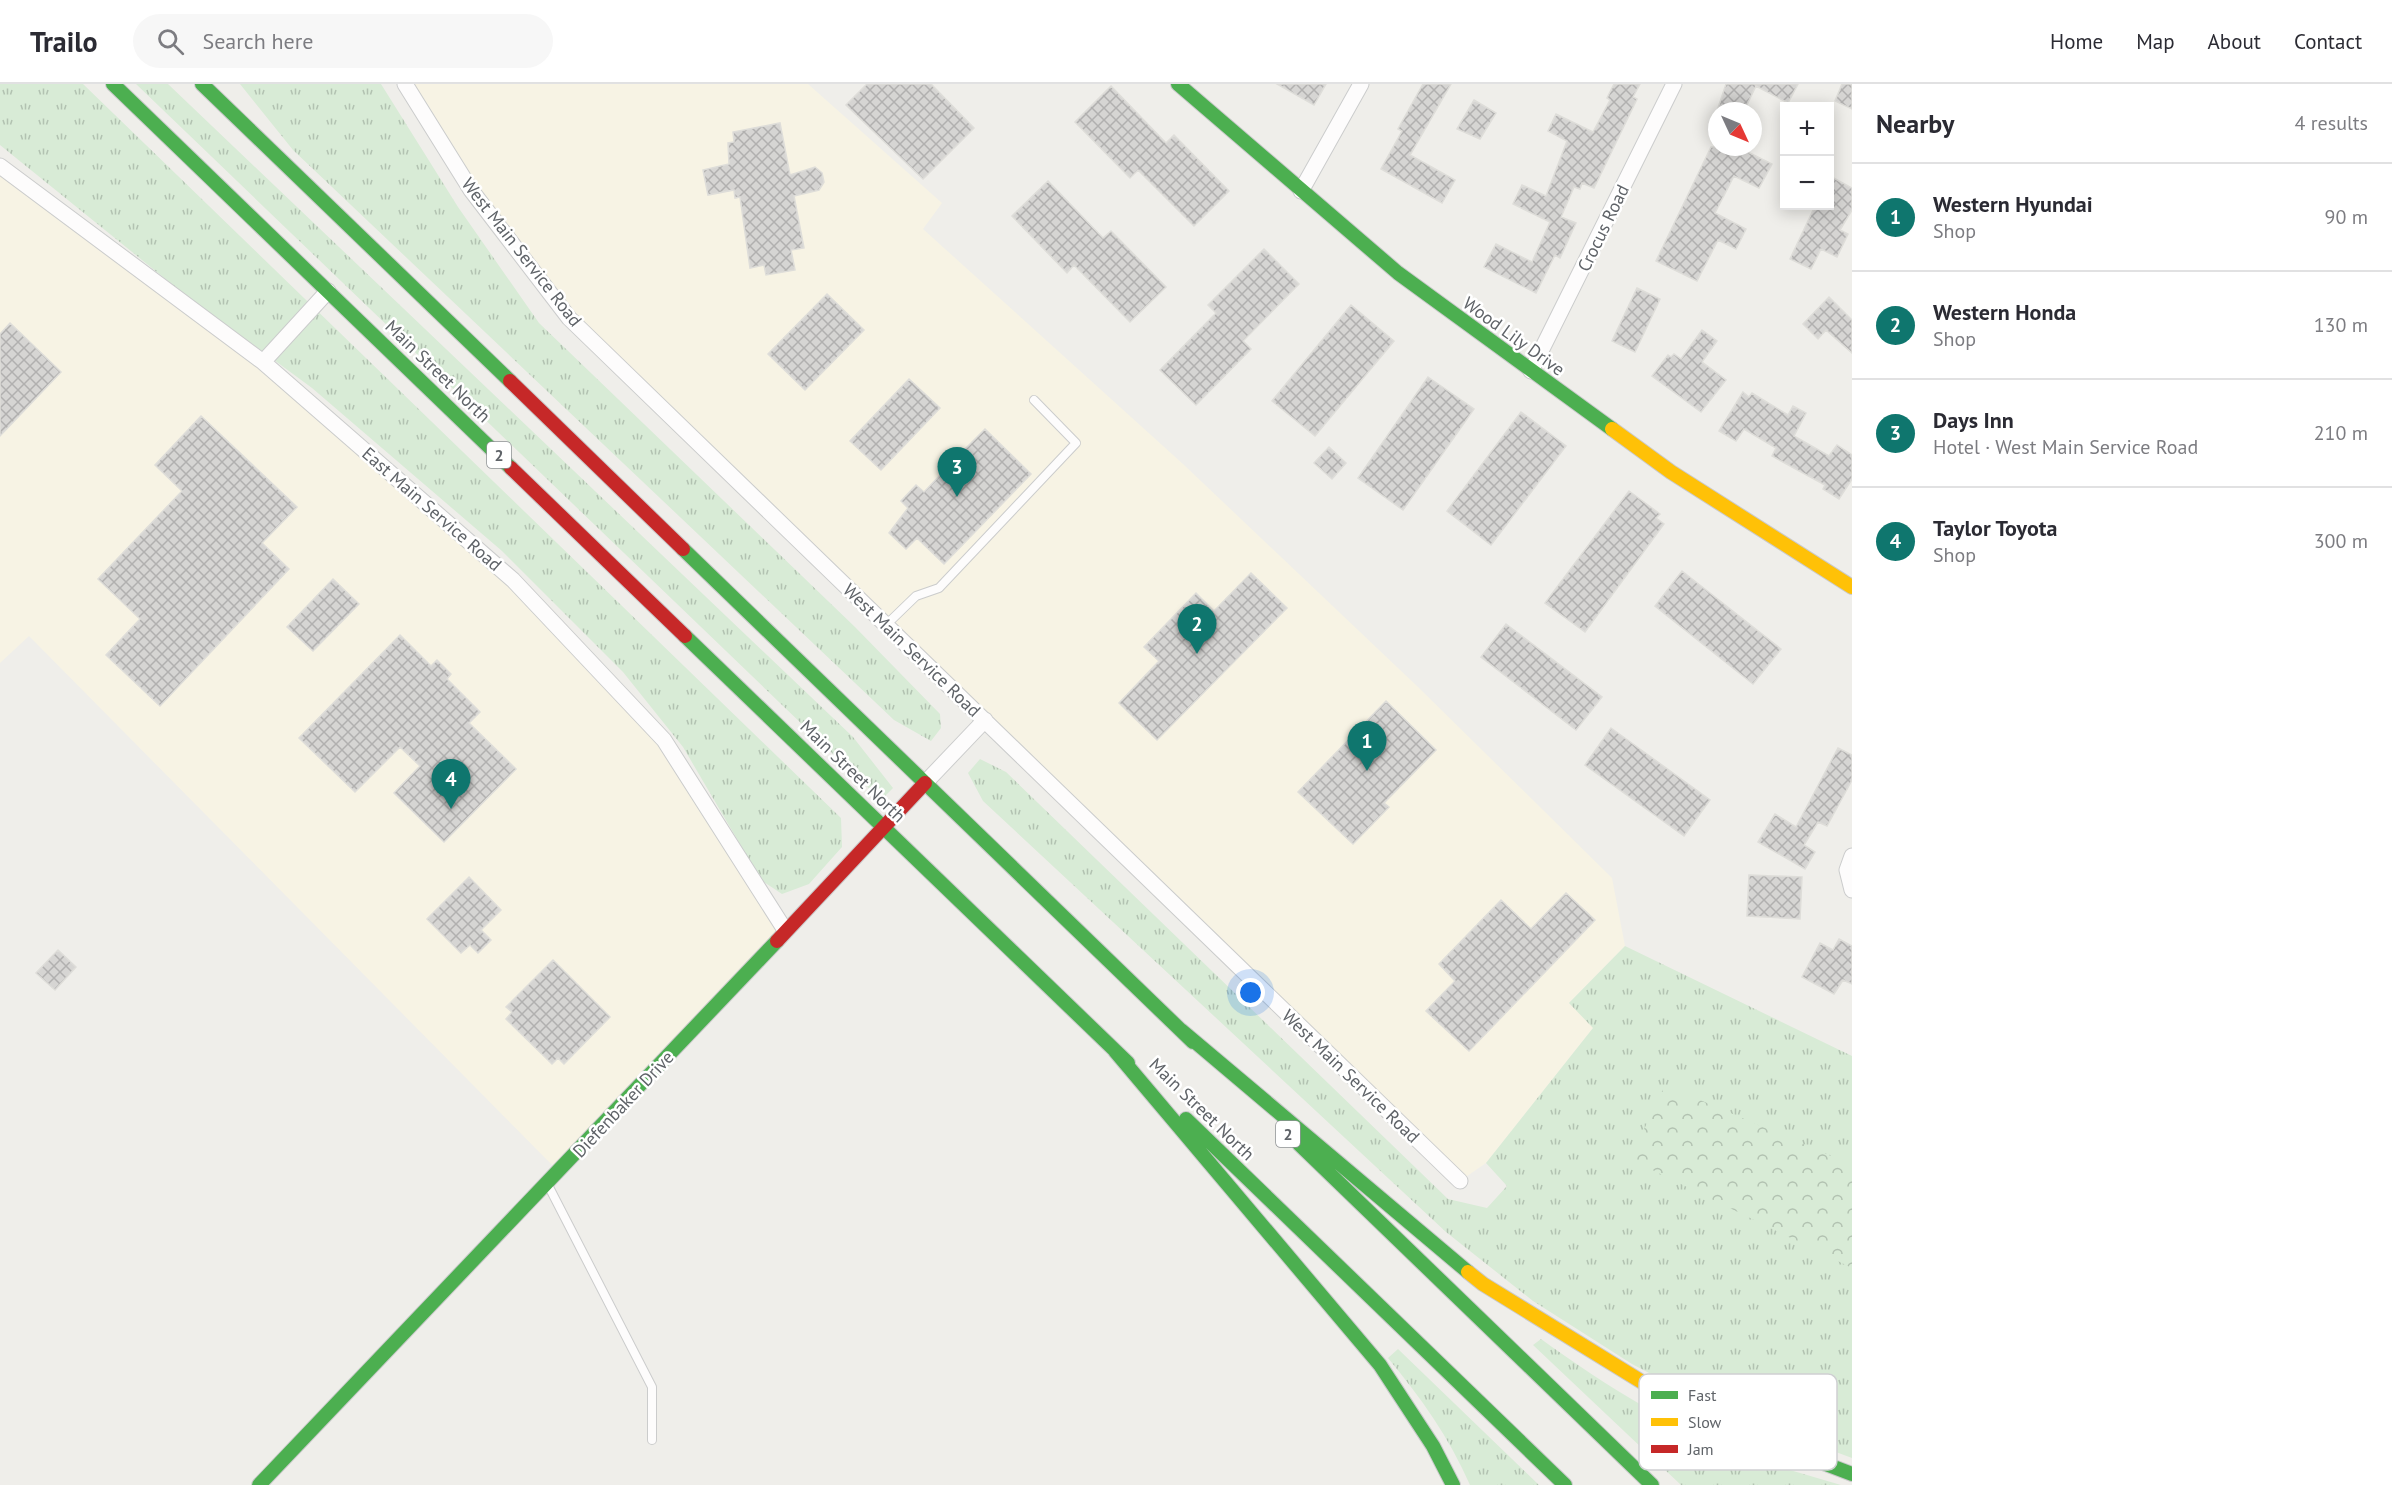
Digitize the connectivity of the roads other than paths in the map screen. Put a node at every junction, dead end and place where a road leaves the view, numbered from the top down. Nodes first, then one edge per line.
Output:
1 (113, 84) edge
2 (202, 84) edge
3 (405, 84) edge
4 (1178, 84) edge
5 (1361, 84) edge
6 (1674, 84) edge
7 (0, 166) edge
8 (1301, 191) junction
9 (328, 291) junction
10 (263, 362) junction
11 (1531, 371) junction
12 (1034, 400) dead end
13 (1852, 587) edge
14 (886, 625) junction
15 (985, 720) junction
16 (925, 783) junction
17 (885, 826) junction
18 (1852, 856) edge
19 (1852, 890) edge
20 (785, 930) junction
21 (1181, 1030) junction
22 (1115, 1051) junction
23 (1460, 1181) dead end
24 (546, 1183) junction
25 (1639, 1380) edge
26 (652, 1440) dead end
27 (1837, 1468) edge
28 (1852, 1474) edge
29 (259, 1485) edge
30 (1453, 1485) edge
31 (1565, 1485) edge
32 (1652, 1485) edge

1 - 9 main road, Main Street North / 2
2 - 16 main road, 2
3 - 14 street, West Main Service Road
4 - 8 main road, Wood Lily Drive
5 - 8 street
6 - 11 street, Crocus Road
7 - 10 street, East Main Service Road
8 - 11 main road, Wood Lily Drive
9 - 10 street
9 - 17 main road, Main Street North / 2
10 - 20 street, East Main Service Road
11 - 13 main road, Wood Lily Drive
12 - 14 lane
14 - 15 street, West Main Service Road
15 - 16 street, Diefenbaker Drive
15 - 23 street, West Main Service Road
16 - 17 main road, Diefenbaker Drive
16 - 21 main road, 2
17 - 20 main road, Diefenbaker Drive
17 - 22 main road, Main Street North / 2
18 - 19 street
20 - 24 main road, Diefenbaker Drive
21 - 25 main road
21 - 32 main road, 2
22 - 30 main road
22 - 31 main road, Main Street North / 2
24 - 26 lane
24 - 29 main road, Diefenbaker Drive
27 - 28 main road

